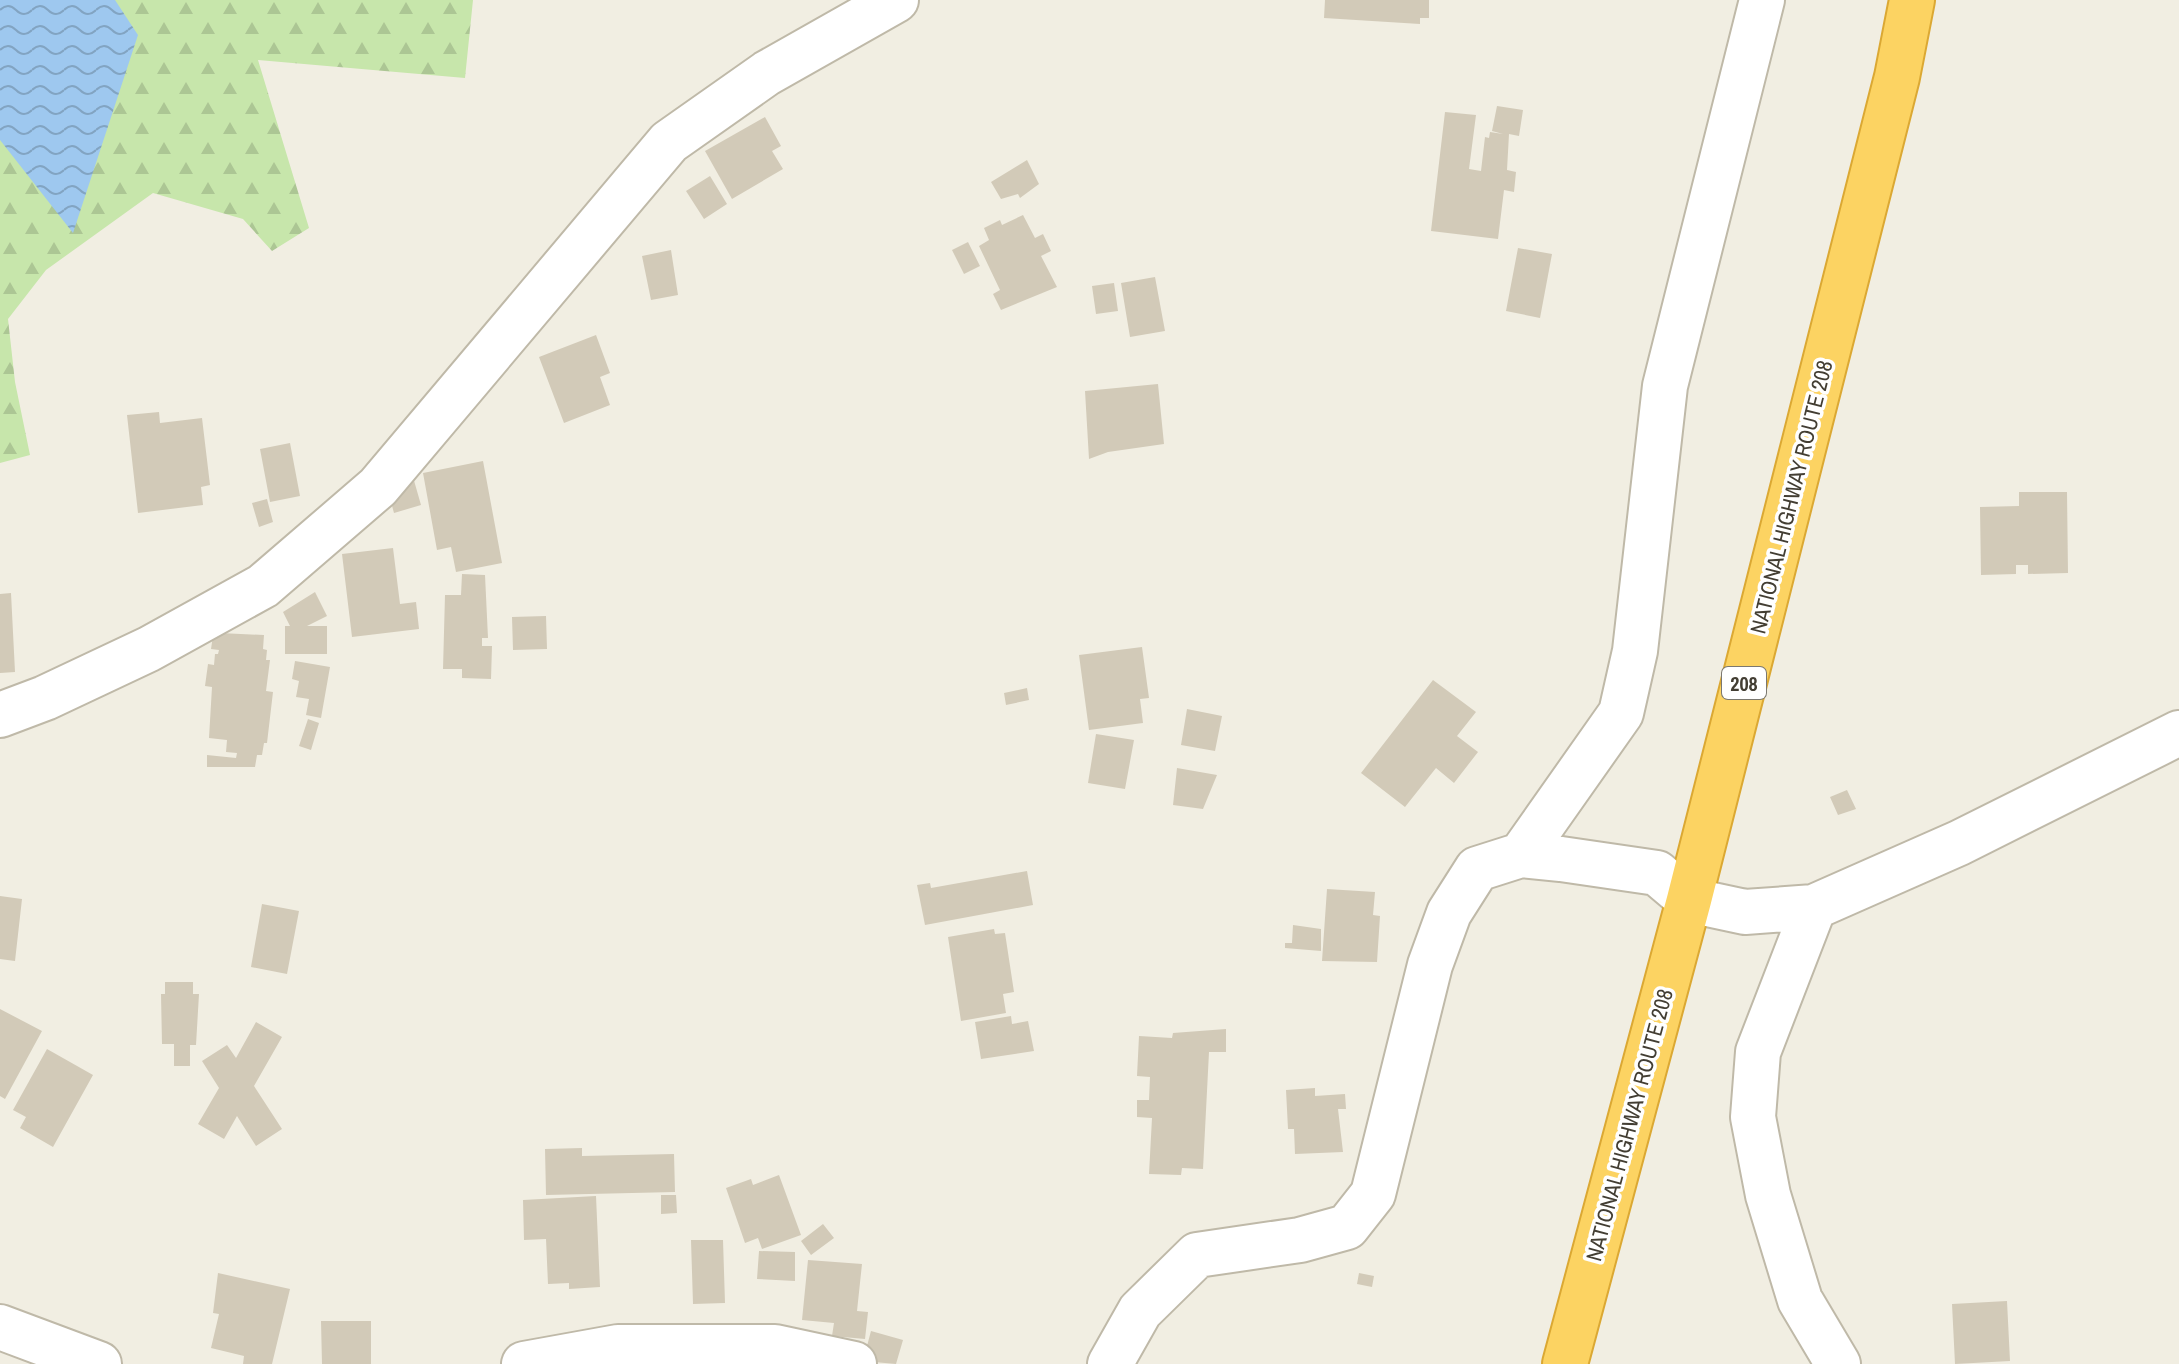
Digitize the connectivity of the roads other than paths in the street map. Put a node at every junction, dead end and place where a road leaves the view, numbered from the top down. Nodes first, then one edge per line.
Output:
1 (896, 0) edge
2 (1762, 0) edge
3 (1912, 0) edge
4 (0, 715) edge
5 (2179, 733) edge
6 (1521, 855) junction
7 (1689, 900) junction
8 (1814, 907) junction
9 (0, 1327) edge
10 (99, 1364) edge
11 (524, 1364) edge
12 (854, 1364) edge
13 (1110, 1364) edge
14 (1565, 1364) edge
15 (1838, 1364) edge

1 - 4 street
2 - 6 street
3 - 7 highway, NATIONAL HIGHWAY ROUTE 208 / 208
5 - 8 street
6 - 7 street
6 - 13 street
7 - 8 street
7 - 14 highway, NATIONAL HIGHWAY ROUTE 208 / 208
8 - 15 street
9 - 10 street
11 - 12 street

